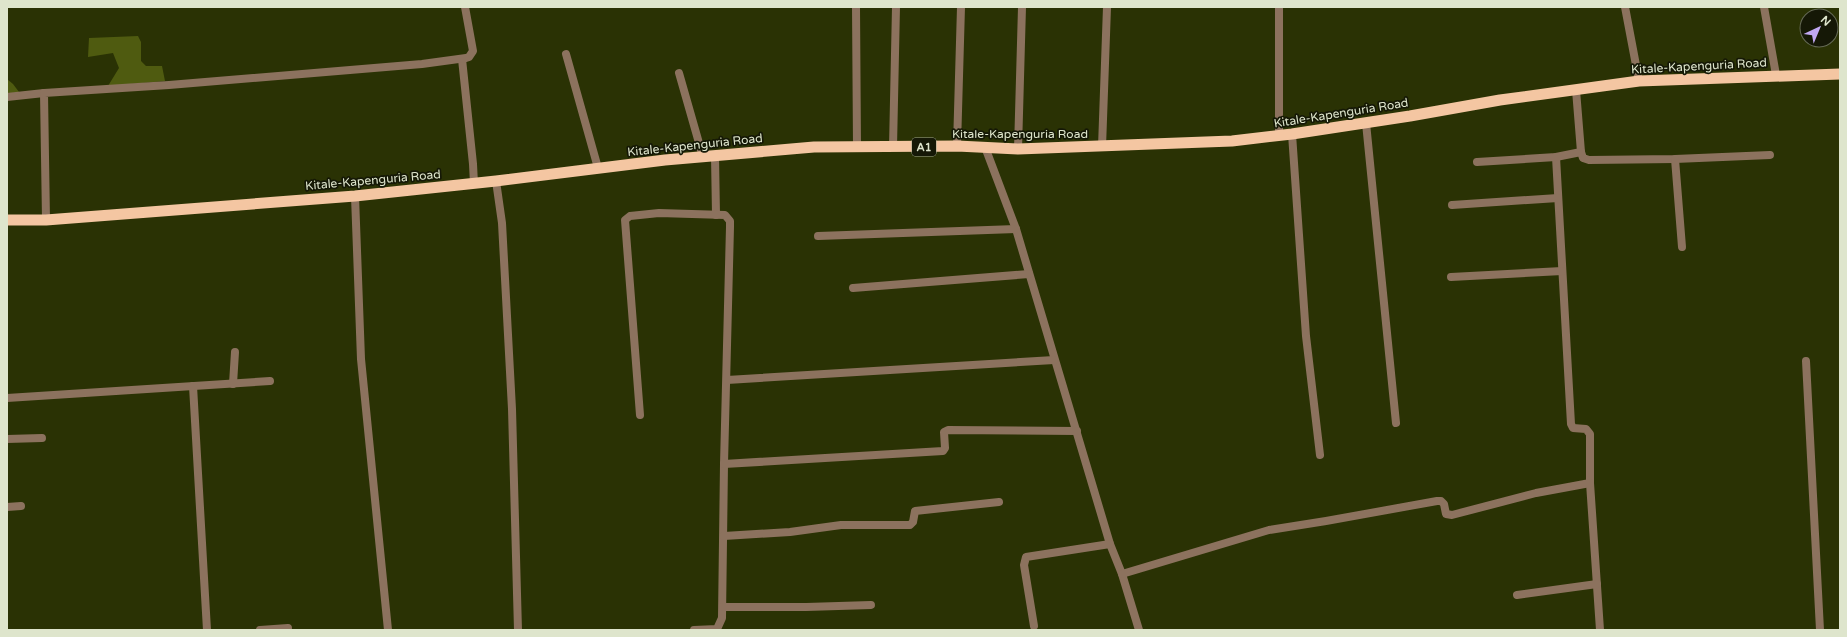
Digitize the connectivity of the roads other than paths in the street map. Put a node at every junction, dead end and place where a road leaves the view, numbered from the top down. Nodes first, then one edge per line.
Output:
1 (466, 7) edge
2 (856, 7) edge
3 (896, 7) edge
4 (961, 7) edge
5 (1022, 7) edge
6 (1107, 7) edge
7 (1279, 7) edge
8 (1625, 7) edge
9 (1764, 7) edge
10 (566, 54) dead end
11 (462, 59) junction
12 (679, 73) dead end
13 (1840, 74) edge
14 (1776, 75) junction
15 (1639, 81) junction
16 (1576, 90) junction
17 (44, 93) junction
18 (7, 97) edge
19 (1366, 123) junction
20 (1292, 134) junction
21 (1279, 136) junction
22 (957, 146) junction
23 (857, 147) junction
24 (893, 147) junction
25 (985, 147) junction
26 (1102, 147) junction
27 (1018, 149) junction
28 (1581, 152) junction
29 (1770, 155) dead end
30 (715, 156) junction
31 (703, 157) junction
32 (1556, 157) junction
33 (1675, 159) junction
34 (1477, 162) dead end
35 (598, 168) junction
36 (496, 182) junction
37 (474, 184) junction
38 (354, 196) junction
39 (1558, 198) junction
40 (1452, 205) dead end
41 (716, 214) junction
42 (7, 220) edge
43 (46, 220) junction
44 (1016, 229) junction
45 (818, 236) dead end
46 (1682, 247) dead end
47 (1562, 270) junction
48 (1029, 274) junction
49 (1451, 277) dead end
50 (853, 288) dead end
51 (235, 352) dead end
52 (1054, 360) junction
53 (1806, 361) dead end
54 (727, 380) junction
55 (270, 381) dead end
56 (233, 384) junction
57 (193, 386) junction
58 (7, 398) edge
59 (640, 415) dead end
60 (1396, 423) dead end
61 (1076, 431) junction
62 (42, 438) dead end
63 (7, 439) edge
64 (1320, 455) dead end
65 (724, 464) junction
66 (1590, 483) junction
67 (999, 502) dead end
68 (21, 506) dead end
69 (7, 507) edge
70 (724, 536) junction
71 (1110, 544) junction
72 (1122, 574) junction
73 (1597, 584) junction
74 (1517, 595) dead end
75 (871, 604) dead end
76 (723, 607) junction
77 (1034, 626) dead end
78 (288, 628) dead end
79 (207, 630) edge
80 (260, 630) edge
81 (388, 630) edge
82 (518, 630) edge
83 (694, 630) edge
84 (1138, 630) edge
85 (1600, 630) edge
86 (1820, 630) edge

1 - 11 street
2 - 23 street
3 - 24 street
4 - 22 street
5 - 27 street
6 - 26 street
7 - 21 street
8 - 15 street
9 - 14 street
10 - 35 street
11 - 17 street
11 - 37 street
12 - 31 street
13 - 14 highway, Kitale-Kapenguria Road / A1
14 - 15 highway, Kitale-Kapenguria Road / A1
15 - 16 highway, Kitale-Kapenguria Road / A1
16 - 19 highway, Kitale-Kapenguria Road / A1
16 - 28 street
17 - 18 street
17 - 43 street
19 - 20 highway, Kitale-Kapenguria Road / A1
19 - 60 street
20 - 21 highway, Kitale-Kapenguria Road / A1
20 - 64 street
21 - 26 highway, Kitale-Kapenguria Road / A1
22 - 24 highway, Kitale-Kapenguria Road / A1
22 - 25 highway, Kitale-Kapenguria Road / A1
23 - 24 highway, Kitale-Kapenguria Road / A1
23 - 30 highway, Kitale-Kapenguria Road / A1
25 - 27 highway, Kitale-Kapenguria Road / A1
25 - 44 street
26 - 27 highway, Kitale-Kapenguria Road / A1
28 - 32 street
28 - 33 street
29 - 33 street
30 - 31 highway, Kitale-Kapenguria Road / A1
30 - 41 street
31 - 35 highway, Kitale-Kapenguria Road / A1
32 - 34 street
32 - 39 street
33 - 46 street
35 - 36 highway, Kitale-Kapenguria Road / A1
36 - 37 highway, Kitale-Kapenguria Road / A1
36 - 82 street
37 - 38 highway, Kitale-Kapenguria Road / A1
38 - 43 highway, Kitale-Kapenguria Road / A1
38 - 81 street
39 - 40 street
39 - 47 street
41 - 54 street
41 - 59 street
42 - 43 highway, Kitale-Kapenguria Road / A1
44 - 45 street
44 - 48 street
47 - 49 street
47 - 66 street
48 - 50 street
48 - 52 street
51 - 56 street
52 - 54 street
52 - 61 street
53 - 86 street
54 - 65 street
55 - 56 street
56 - 57 street
57 - 58 street
57 - 79 street
61 - 65 street
61 - 71 street
62 - 63 street
65 - 70 street
66 - 72 street
66 - 73 street
67 - 70 street
68 - 69 street
70 - 76 street
71 - 72 street
71 - 77 street
72 - 84 street
73 - 74 street
73 - 85 street
75 - 76 street
76 - 83 street
78 - 80 street

